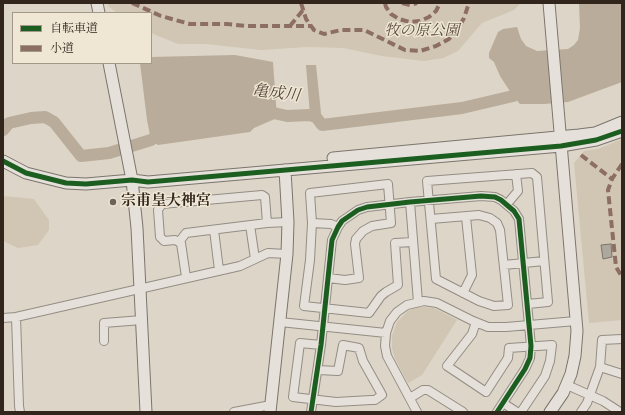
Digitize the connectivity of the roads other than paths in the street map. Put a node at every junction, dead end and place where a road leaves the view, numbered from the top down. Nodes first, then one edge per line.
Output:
1 (549, 3) edge
2 (108, 64) edge
3 (622, 122) edge
4 (622, 131) edge
5 (561, 141) junction
6 (3, 161) edge
7 (285, 170) junction
8 (516, 174) junction
9 (132, 180) junction
10 (429, 200) junction
11 (410, 202) junction
12 (389, 204) junction
13 (507, 204) junction
14 (466, 217) junction
15 (431, 220) junction
16 (288, 222) junction
17 (267, 223) junction
18 (312, 223) junction
19 (250, 225) junction
20 (338, 227) junction
21 (214, 230) junction
22 (179, 242) junction
23 (413, 242) junction
24 (287, 254) junction
25 (255, 259) junction
26 (544, 261) junction
27 (524, 263) junction
28 (504, 265) junction
29 (219, 270) junction
30 (186, 277) junction
31 (328, 278) junction
32 (141, 289) junction
33 (463, 293) junction
34 (418, 302) junction
35 (528, 304) junction
36 (325, 308) junction
37 (16, 317) junction
38 (3, 318) edge
39 (142, 320) junction
40 (576, 321) junction
41 (280, 322) junction
42 (476, 322) junction
43 (530, 325) junction
44 (323, 326) junction
45 (386, 333) junction
46 (622, 339) edge
47 (104, 341) dead end
48 (321, 345) junction
49 (531, 346) junction
50 (600, 366) junction
51 (318, 370) junction
52 (622, 374) edge
53 (567, 385) junction
54 (590, 395) junction
55 (410, 398) junction
56 (313, 400) junction
57 (503, 403) junction
58 (270, 408) edge
59 (20, 412) edge
60 (146, 412) edge
61 (234, 412) edge
62 (311, 412) edge
63 (417, 412) edge
64 (463, 412) edge
65 (497, 412) edge
66 (517, 412) edge
67 (521, 412) edge
68 (550, 412) edge
69 (581, 412) edge
70 (620, 412) edge

1 - 5 street
2 - 9 street
3 - 5 street
4 - 5 street
5 - 7 street
5 - 9 street
5 - 40 street
6 - 9 street
7 - 9 street
7 - 16 street
8 - 10 street
8 - 13 street
8 - 26 street
9 - 32 street
10 - 11 street
10 - 13 street
10 - 15 street
11 - 12 street
11 - 23 street
12 - 18 street
12 - 20 street
12 - 31 street
13 - 27 street
14 - 15 street
14 - 28 street
14 - 33 street
15 - 33 street
16 - 17 street
16 - 24 street
17 - 19 street
17 - 22 street
18 - 20 street
18 - 36 street
19 - 21 street
19 - 25 street
20 - 31 street
21 - 22 street
21 - 29 street
22 - 30 street
23 - 34 street
23 - 36 street
24 - 25 street
24 - 41 street
25 - 29 street
26 - 27 street
26 - 35 street
27 - 28 street
27 - 35 street
28 - 33 street
29 - 30 street
30 - 32 street
31 - 36 street
32 - 37 street
32 - 39 street
34 - 42 street
34 - 45 street
35 - 43 street
36 - 44 street
37 - 38 street
37 - 59 street
39 - 47 street
39 - 60 street
40 - 43 street
40 - 53 street
41 - 44 street
41 - 58 street
42 - 43 street
42 - 49 street
43 - 49 street
44 - 45 street
44 - 48 street
45 - 55 street
46 - 50 street
48 - 51 street
48 - 56 street
49 - 57 street
49 - 67 street
50 - 52 street
50 - 54 street
51 - 56 street
51 - 56 street
53 - 54 street
53 - 68 street
54 - 69 street
54 - 70 street
55 - 63 street
55 - 64 street
56 - 62 street
57 - 65 street
57 - 66 street
58 - 61 street

